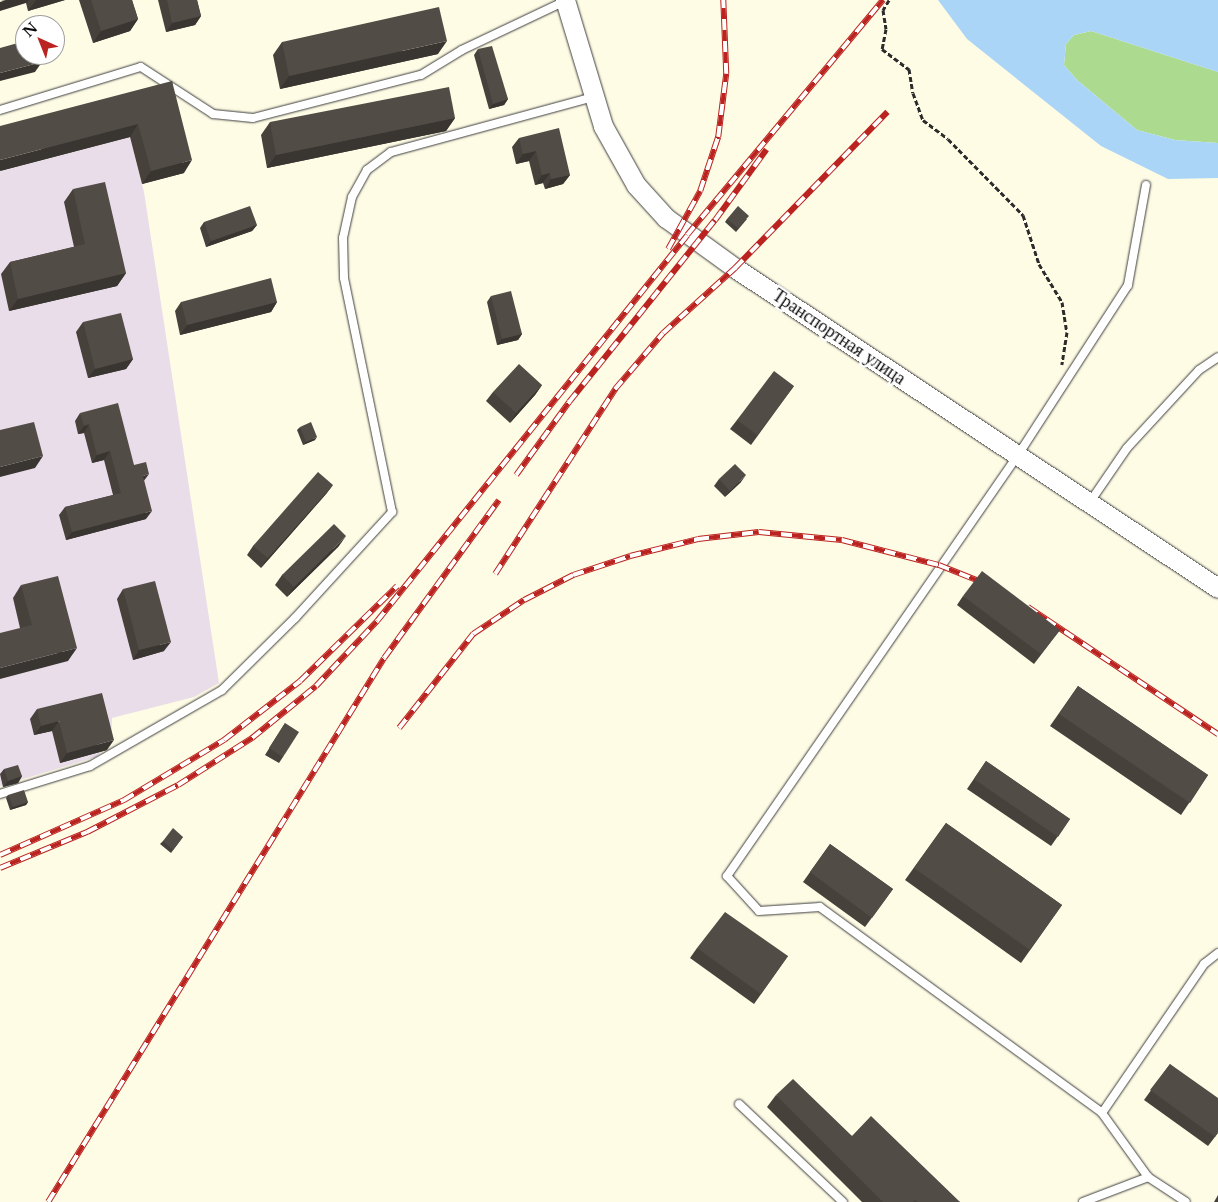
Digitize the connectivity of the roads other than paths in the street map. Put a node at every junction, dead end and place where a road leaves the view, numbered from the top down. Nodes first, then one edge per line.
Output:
1 (565, 0) edge
2 (593, 97) junction
3 (0, 110) edge
4 (1146, 184) dead end
5 (1218, 357) edge
6 (1018, 455) junction
7 (1090, 502) junction
8 (1218, 588) edge
9 (0, 794) edge
10 (1218, 953) edge
11 (739, 1104) dead end
12 (1102, 1113) junction
13 (1148, 1177) junction
14 (843, 1202) edge
15 (1083, 1202) edge
16 (1186, 1202) edge

1 - 2 street, Транспортная улица
1 - 3 lane
2 - 6 street, Транспортная улица
2 - 9 lane
4 - 6 lane
5 - 7 lane
6 - 7 street, Транспортная улица
6 - 12 lane
7 - 8 street, Транспортная улица
10 - 12 lane
11 - 14 lane
12 - 13 lane
13 - 15 lane
13 - 16 lane

